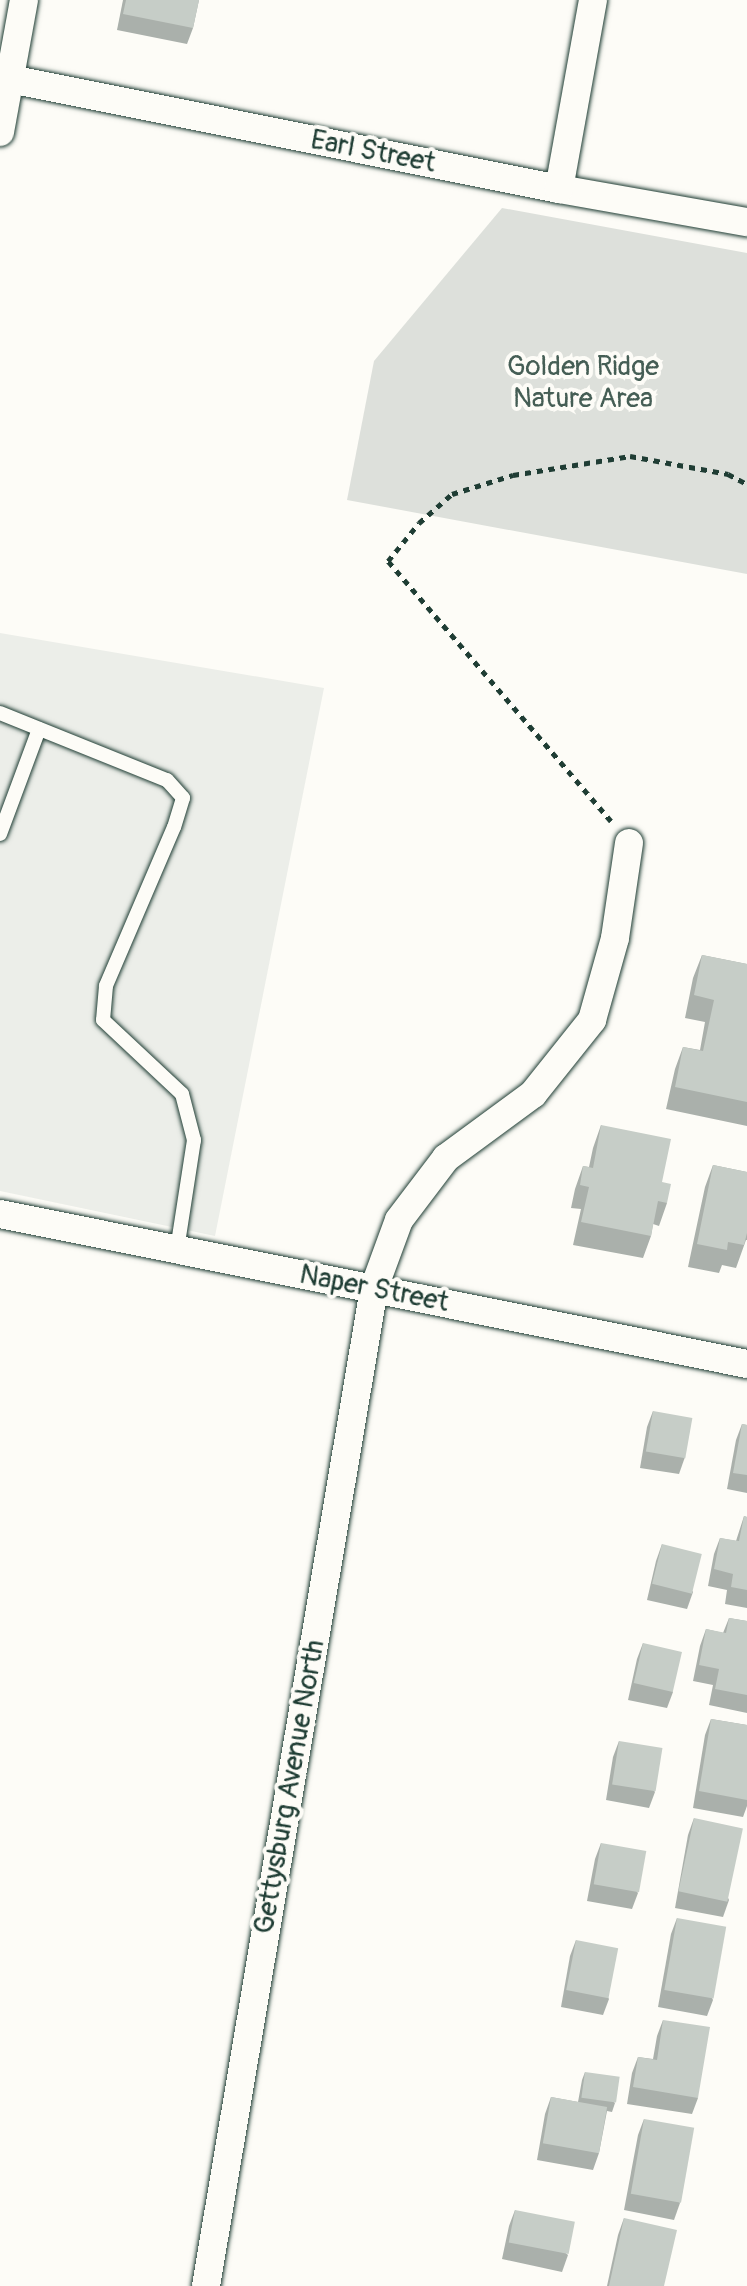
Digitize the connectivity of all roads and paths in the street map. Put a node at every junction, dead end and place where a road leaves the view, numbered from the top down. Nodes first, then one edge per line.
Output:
1 (24, 0) edge
2 (593, 0) edge
3 (5, 78) edge
4 (0, 132) edge
5 (559, 189) junction
6 (747, 222) edge
7 (747, 484) edge
8 (0, 713) edge
9 (39, 729) junction
10 (0, 834) edge
11 (629, 843) joint
12 (0, 1214) edge
13 (177, 1250) junction
14 (374, 1288) junction
15 (747, 1364) edge
16 (206, 2286) edge

1 - 3 street
2 - 5 street
3 - 4 street
3 - 5 street, Earl Street
5 - 6 street, Earl Street
7 - 11 path
8 - 9 lane
9 - 10 lane
9 - 13 lane
11 - 14 street, Gettysburg Avenue North
12 - 13 street, Naper Street
13 - 14 street, Naper Street
14 - 15 street, Naper Street
14 - 16 street, Gettysburg Avenue North

